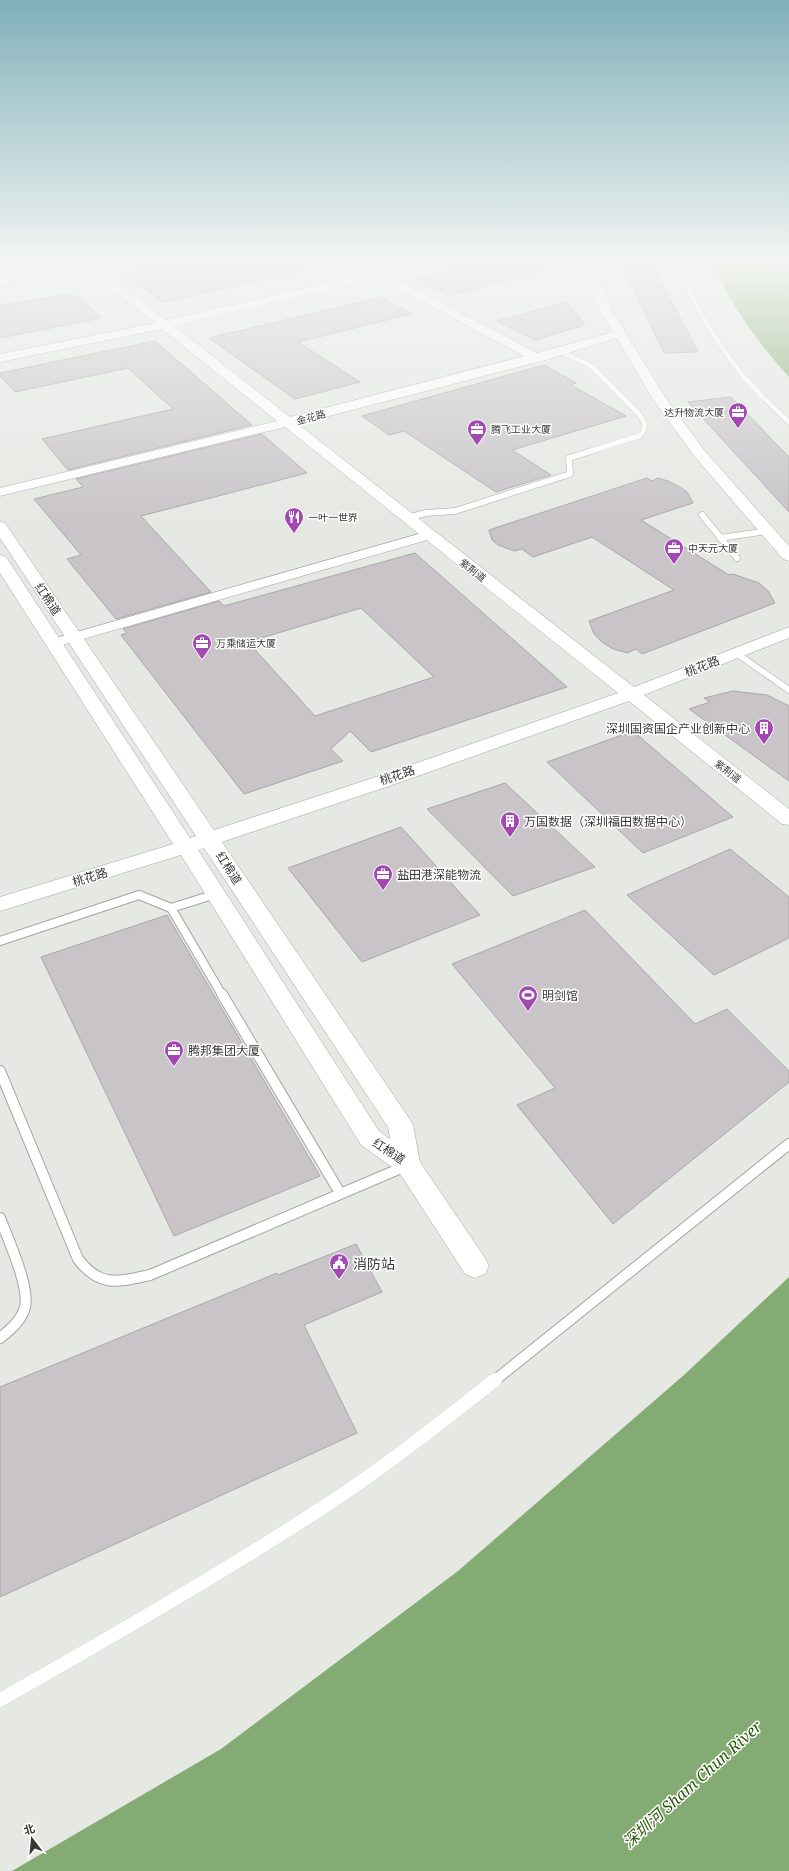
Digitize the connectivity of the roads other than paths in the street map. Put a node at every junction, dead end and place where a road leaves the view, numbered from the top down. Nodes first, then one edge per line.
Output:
1 (14, 349) edge
2 (39, 349) edge
3 (195, 349) edge
4 (521, 349) edge
5 (566, 349) edge
6 (629, 349) edge
7 (724, 349) edge
8 (560, 351) junction
9 (0, 352) edge
10 (0, 358) edge
11 (537, 358) junction
12 (789, 422) edge
13 (288, 423) junction
14 (0, 492) edge
15 (702, 515) dead end
16 (407, 518) junction
17 (0, 526) edge
18 (767, 531) junction
19 (429, 535) junction
20 (720, 538) junction
21 (789, 556) edge
22 (737, 558) dead end
23 (0, 560) edge
24 (789, 632) edge
25 (75, 638) junction
26 (54, 643) junction
27 (736, 653) junction
28 (789, 690) edge
29 (630, 694) junction
30 (789, 819) edge
31 (210, 840) junction
32 (186, 848) junction
33 (216, 894) junction
34 (0, 904) edge
35 (171, 908) junction
36 (0, 941) edge
37 (0, 1071) edge
38 (789, 1144) edge
39 (408, 1165) junction
40 (340, 1193) junction
41 (0, 1218) edge
42 (475, 1266) dead end
43 (0, 1338) edge
44 (0, 1700) edge

1 - 9 main road
2 - 10 main road
3 - 13 main road, 紫荆道
4 - 11 main road
5 - 8 main road, 金花路
6 - 18 main road
7 - 12 lane
8 - 11 main road, 金花路
8 - 16 lane
11 - 13 main road, 金花路
13 - 14 main road, 金花路
13 - 16 main road, 紫荆道
15 - 20 lane
16 - 19 main road, 紫荆道
17 - 25 main road, 红棉道
18 - 20 lane
18 - 21 main road
19 - 25 street
19 - 29 main road, 紫荆道
20 - 22 lane
23 - 26 main road, 红棉道
24 - 27 main road, 桃花路
25 - 26 street
25 - 31 main road, 红棉道
26 - 32 main road, 红棉道
27 - 28 lane
27 - 29 main road, 桃花路
29 - 30 main road, 紫荆道
29 - 31 main road, 桃花路
31 - 32 main road, 桃花路
31 - 39 main road, 红棉道
32 - 33 main road, 红棉道
32 - 34 main road, 桃花路
33 - 35 lane
33 - 39 main road, 红棉道
35 - 36 lane
35 - 40 lane
37 - 40 lane
38 - 44 lane
39 - 40 lane
39 - 42 main road
41 - 43 lane

